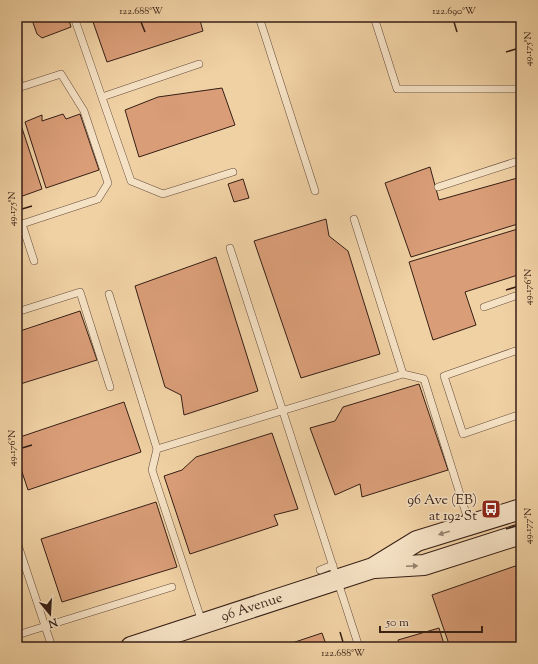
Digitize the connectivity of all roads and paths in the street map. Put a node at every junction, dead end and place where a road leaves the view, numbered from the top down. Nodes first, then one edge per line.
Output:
1 (74, 17) edge
2 (259, 17) edge
3 (374, 17) edge
4 (199, 64) dead end
5 (17, 76) edge
6 (521, 89) edge
7 (102, 97) junction
8 (521, 160) edge
9 (233, 172) dead end
10 (438, 187) dead end
11 (315, 191) dead end
12 (354, 219) dead end
13 (230, 248) dead end
14 (34, 261) dead end
15 (109, 294) dead end
16 (521, 294) edge
17 (484, 307) dead end
18 (17, 312) edge
19 (521, 349) edge
20 (403, 374) junction
21 (110, 387) dead end
22 (282, 410) junction
23 (521, 414) edge
24 (157, 449) junction
25 (521, 509) edge
26 (470, 525) junction
27 (521, 534) edge
28 (17, 542) edge
29 (374, 568) junction
30 (320, 570) dead end
31 (335, 573) junction
32 (172, 587) dead end
33 (203, 624) junction
34 (45, 627) junction
35 (17, 635) edge
36 (52, 647) edge
37 (131, 647) edge
38 (360, 647) edge

1 - 7 lane
2 - 11 lane
3 - 6 lane
4 - 7 lane
5 - 14 lane
7 - 9 lane
8 - 10 lane
12 - 20 lane
13 - 22 lane
15 - 24 lane
16 - 17 lane
18 - 21 lane
19 - 23 lane
20 - 22 lane
20 - 26 lane
22 - 24 lane
22 - 31 lane
24 - 33 lane
25 - 26 main road, 96 Avenue
26 -> 29 main road, 96 Avenue
29 -> 27 main road, 96 Avenue
28 - 34 lane
29 - 31 main road, 96 Avenue
30 - 31 lane
31 - 33 main road, 96 Avenue
31 - 38 lane
32 - 34 lane
33 - 37 main road, 96 Avenue
34 - 35 lane
34 - 36 lane

